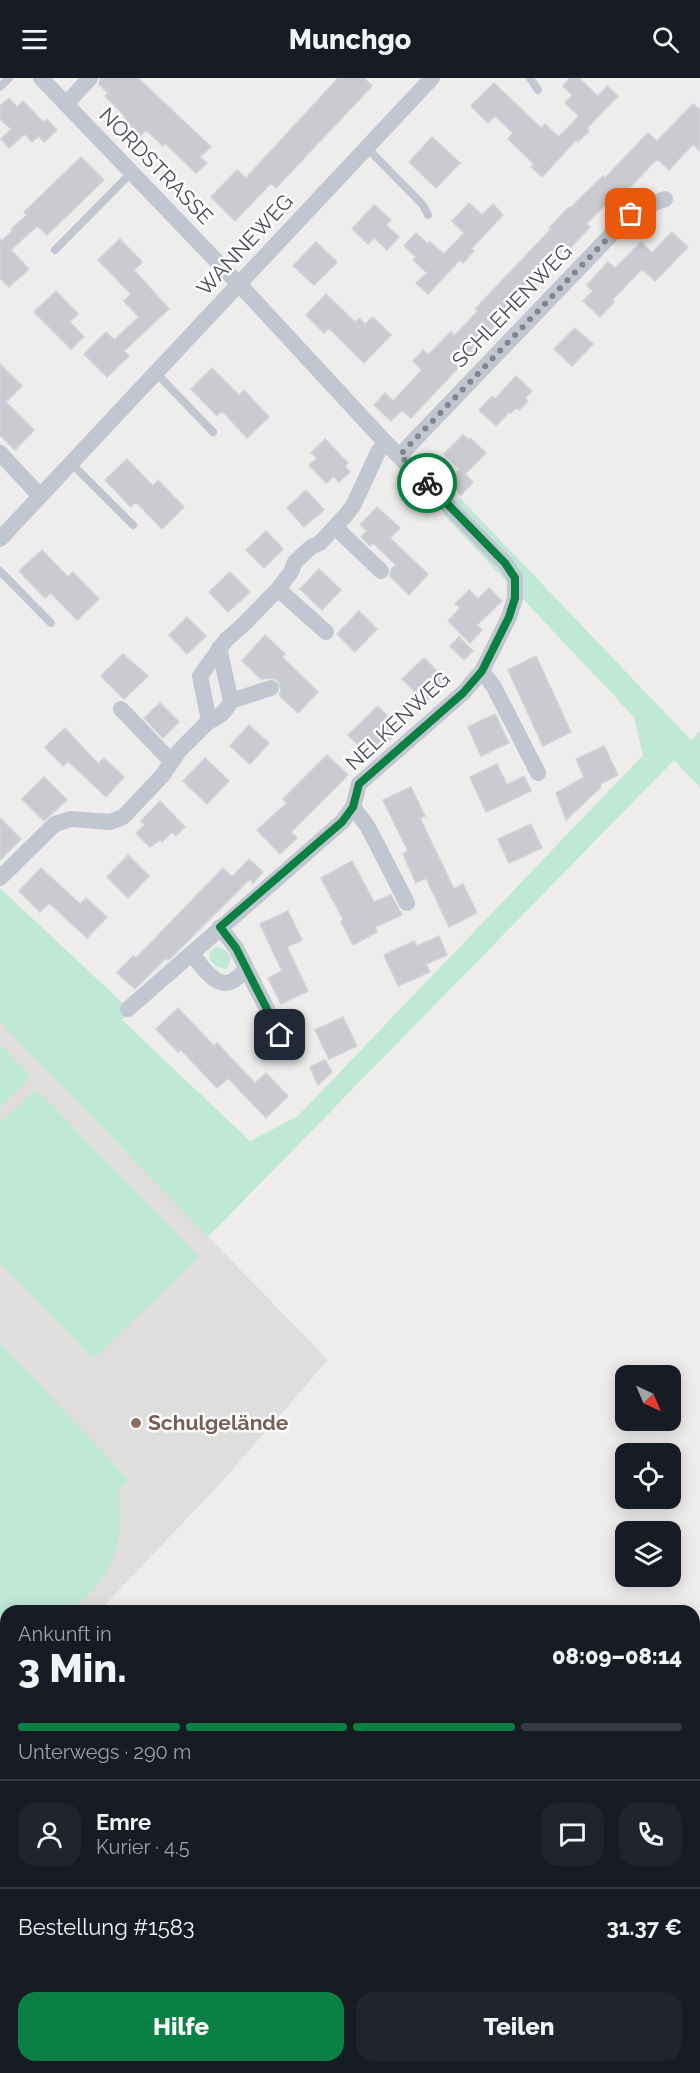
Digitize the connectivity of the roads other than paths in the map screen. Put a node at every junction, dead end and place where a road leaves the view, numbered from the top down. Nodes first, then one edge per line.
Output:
1 (9, 78) edge
2 (41, 78) edge
3 (90, 78) edge
4 (432, 78) edge
5 (530, 78) edge
6 (0, 87) edge
7 (538, 90) dead end
8 (66, 104) junction
9 (367, 148) junction
10 (131, 173) junction
11 (665, 199) dead end
12 (428, 215) dead end
13 (55, 250) dead end
14 (239, 284) junction
15 (156, 373) junction
16 (213, 432) dead end
17 (386, 442) junction
18 (0, 453) edge
19 (400, 455) junction
20 (71, 463) junction
21 (40, 496) junction
22 (134, 525) dead end
23 (335, 527) junction
24 (0, 539) edge
25 (0, 571) edge
26 (381, 571) dead end
27 (515, 578) joint
28 (278, 589) junction
29 (51, 623) dead end
30 (326, 633) dead end
31 (219, 648) junction
32 (482, 671) junction
33 (271, 688) dead end
34 (231, 700) junction
35 (121, 709) dead end
36 (209, 721) junction
37 (171, 761) junction
38 (538, 773) dead end
39 (353, 807) junction
40 (0, 878) edge
41 (407, 903) dead end
42 (220, 927) junction
43 (192, 954) junction
44 (246, 970) junction
45 (128, 1009) dead end
46 (280, 1035) dead end

1 - 6 lane
2 - 8 street, NORDSTRASSE
3 - 8 street
4 - 9 street, WANNEWEG
5 - 7 lane
8 - 10 street, NORDSTRASSE
9 - 12 lane
9 - 14 street, WANNEWEG
10 - 13 lane
10 - 14 street, NORDSTRASSE
11 - 19 street, SCHLEHENWEG
14 - 15 street, WANNEWEG
14 - 17 street, NORDSTRASSE
15 - 16 lane
15 - 20 street, WANNEWEG
17 - 19 street, NORDSTRASSE
17 - 23 street
18 - 21 street
19 - 27 street, NORDSTRASSE
20 - 21 street, WANNEWEG
20 - 22 lane
21 - 24 street, WANNEWEG
23 - 26 street
23 - 28 street
25 - 29 lane
27 - 32 street, NELKENWEG
28 - 30 street
28 - 31 street
31 - 34 street
31 - 36 street
32 - 38 street, NELKENWEG
32 - 39 street, NELKENWEG
33 - 34 street
34 - 36 street
35 - 37 street
36 - 37 street
37 - 40 street
39 - 41 street
39 - 42 street, NELKENWEG
42 - 43 street, NELKENWEG
42 - 44 street
43 - 44 street
43 - 45 street, NELKENWEG
44 - 46 street

